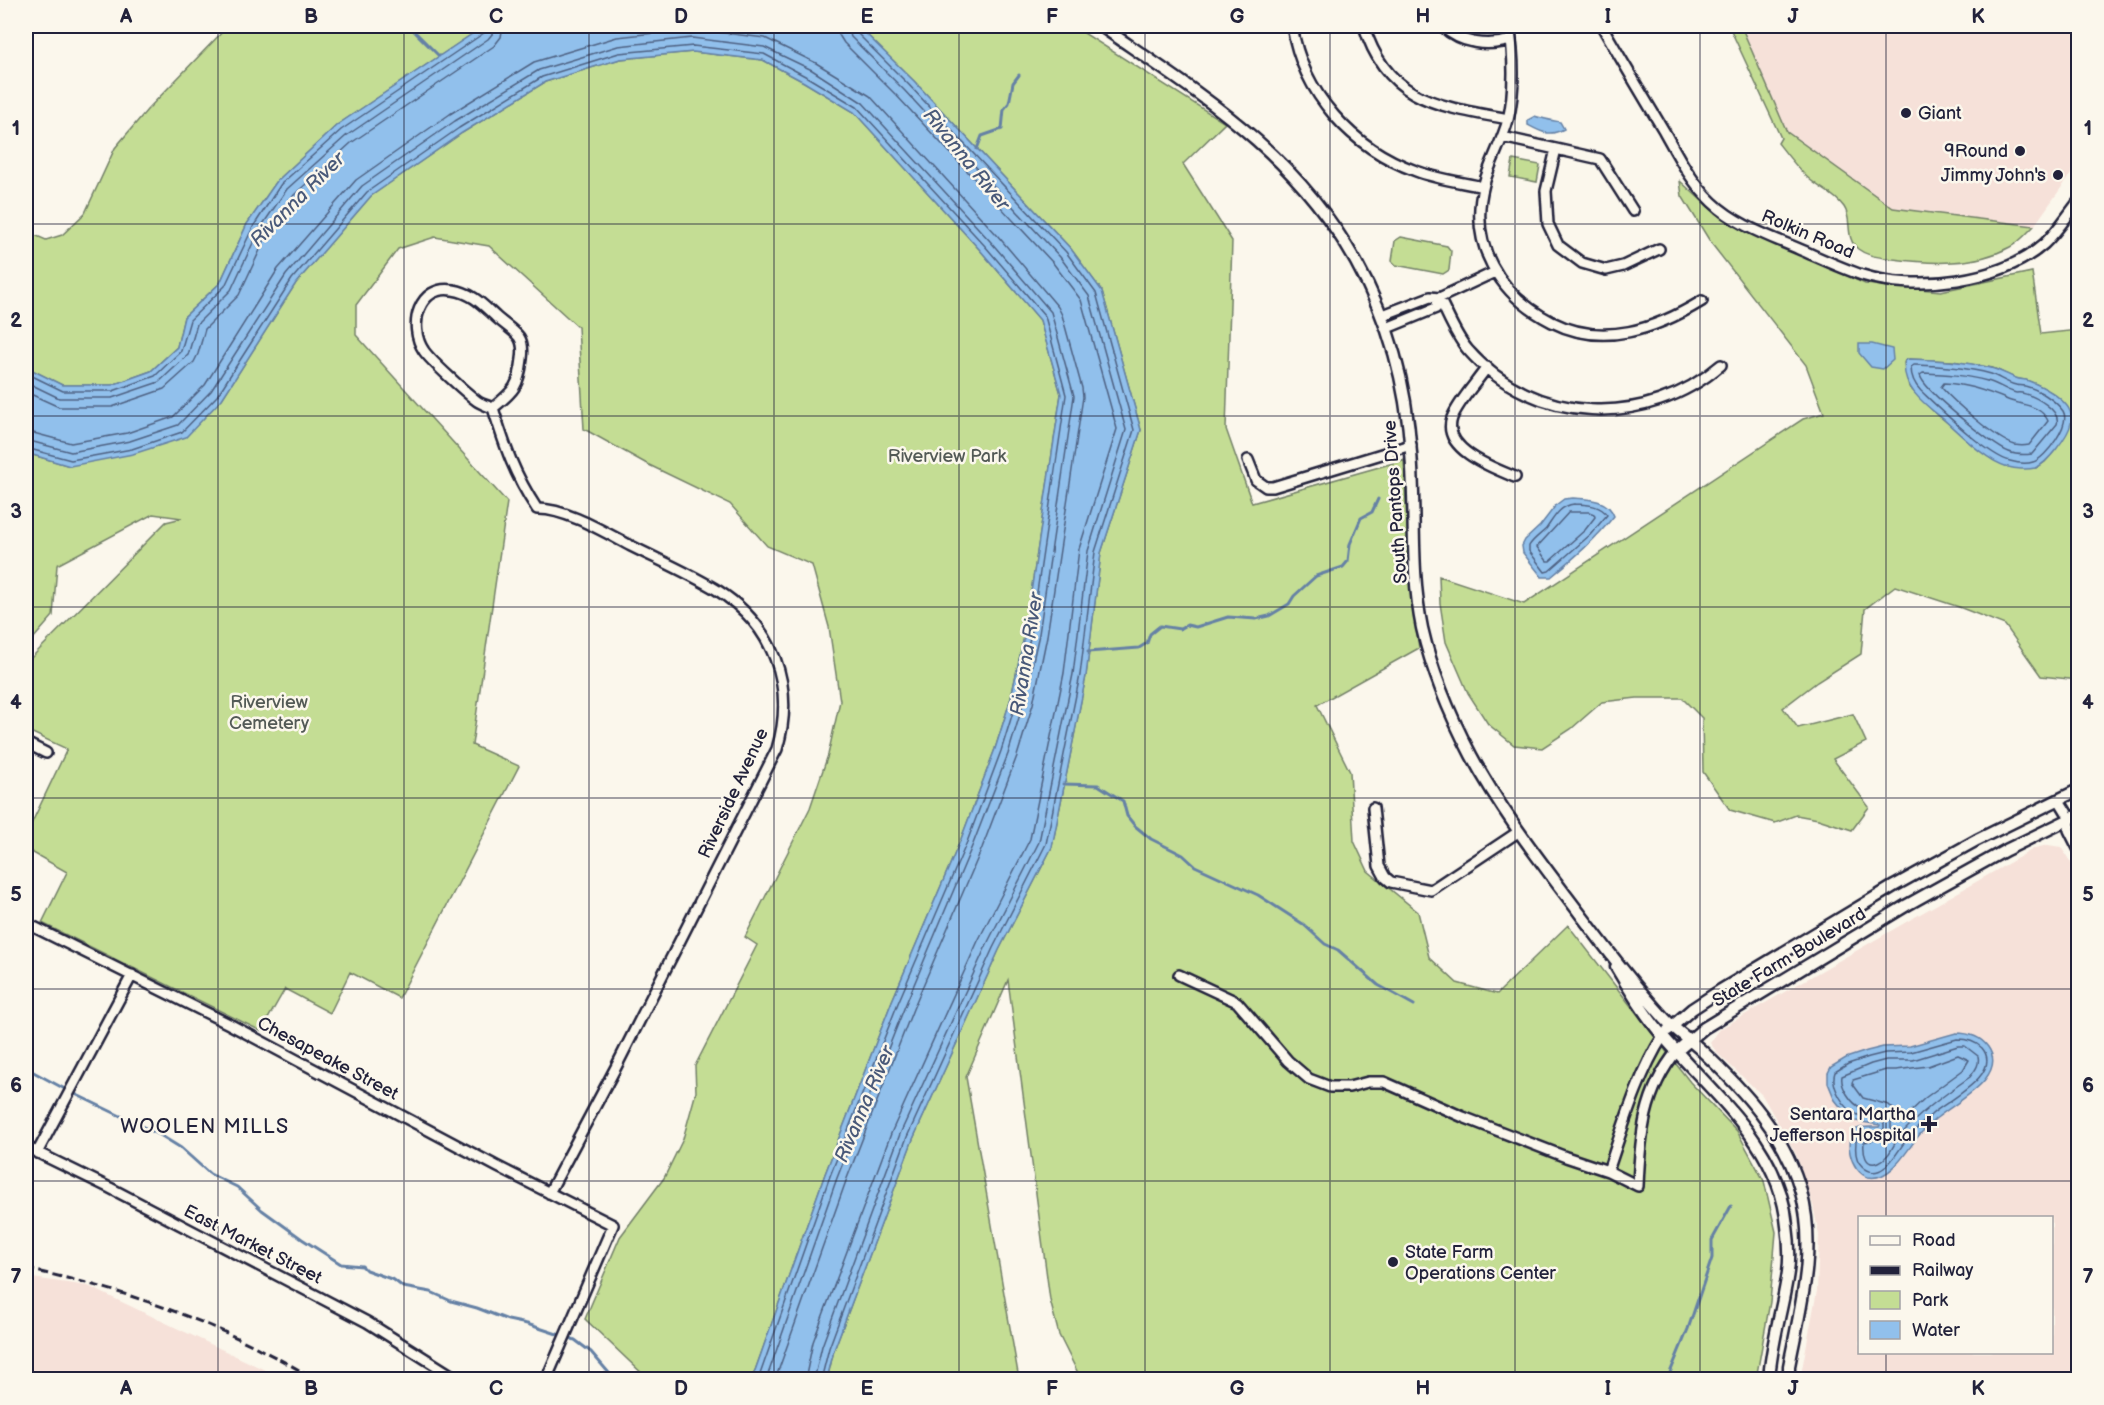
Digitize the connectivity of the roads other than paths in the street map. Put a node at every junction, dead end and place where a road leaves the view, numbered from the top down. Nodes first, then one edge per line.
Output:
1 (1101, 26) edge
2 (1292, 26) edge
3 (1364, 26) edge
4 (1442, 26) edge
5 (1509, 26) edge
6 (1602, 26) edge
7 (1511, 40) junction
8 (1508, 119) junction
9 (1502, 137) junction
10 (1556, 149) junction
11 (1483, 186) junction
12 (2079, 202) edge
13 (1633, 211) dead end
14 (1659, 249) dead end
15 (1495, 272) junction
16 (1439, 298) junction
17 (1702, 302) dead end
18 (1383, 315) junction
19 (1387, 328) junction
20 (1720, 365) dead end
21 (1487, 367) junction
22 (493, 408) junction
23 (1411, 445) junction
24 (1248, 460) dead end
25 (1515, 477) dead end
26 (26, 743) edge
27 (46, 753) dead end
28 (2079, 790) edge
29 (2059, 800) junction
30 (1373, 808) dead end
31 (2076, 818) edge
32 (1518, 832) junction
33 (2079, 848) edge
34 (26, 923) edge
35 (1600, 942) junction
36 (132, 975) junction
37 (1179, 975) dead end
38 (1672, 1026) junction
39 (1663, 1036) junction
40 (1689, 1040) junction
41 (1677, 1051) junction
42 (26, 1147) edge
43 (37, 1153) junction
44 (1608, 1171) junction
45 (549, 1193) junction
46 (457, 1379) edge
47 (546, 1380) edge
48 (1769, 1380) edge
49 (1789, 1380) edge

1 - 18 street, South Pantops Drive
2 - 11 street
3 - 8 street
4 - 7 street
5 - 7 street
6 - 12 street, Rolkin Road
7 - 8 street
8 - 9 street
9 - 10 street
9 - 11 street
10 - 13 street
10 - 14 street
11 - 15 street
15 - 16 street
15 - 17 street
16 - 18 street
16 - 19 street
16 - 21 street
18 - 19 street, South Pantops Drive
19 - 23 street, South Pantops Drive
20 - 21 street
21 - 25 street
22 - 22 street
22 - 45 street, Riverside Avenue
23 - 24 street
23 - 32 street, South Pantops Drive
26 - 27 street
28 - 29 street, State Farm Boulevard
29 - 31 street
29 - 38 street, State Farm Boulevard
30 - 32 street
31 - 33 street
31 - 40 street, State Farm Boulevard
32 - 35 street, South Pantops Drive
34 - 36 street, Chesapeake Street
35 - 38 street, South Pantops Drive
35 - 39 street, South Pantops Drive
36 - 43 street
36 - 45 street, Chesapeake Street
37 - 44 street, State Farm Boulevard
38 - 39 street, State Farm Boulevard
38 - 40 street, South Pantops Drive
39 - 41 street, South Pantops Drive
39 - 44 street, State Farm Boulevard
40 - 41 street, State Farm Boulevard
40 - 49 street, South Pantops Drive
41 - 44 street, State Farm Boulevard
41 - 48 street, South Pantops Drive
42 - 43 street, East Market Street
43 - 46 street, East Market Street
45 - 47 street, Chesapeake Street

